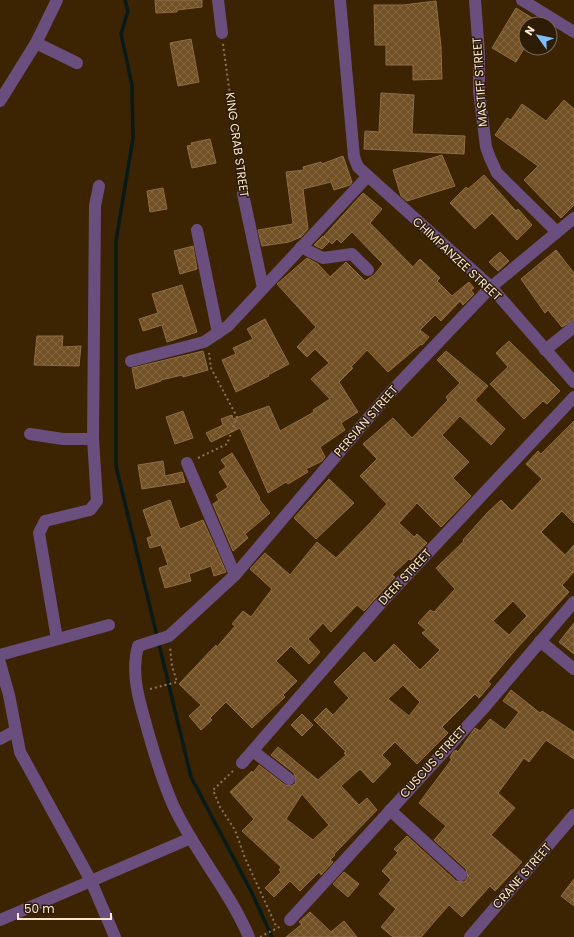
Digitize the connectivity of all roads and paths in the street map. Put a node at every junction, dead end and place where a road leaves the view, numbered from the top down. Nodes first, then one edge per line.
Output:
1 (57, 0) edge
2 (218, 0) edge
3 (340, 0) edge
4 (475, 0) edge
5 (522, 0) edge
6 (574, 32) edge
7 (222, 33) joint
8 (36, 43) junction
9 (77, 64) dead end
10 (0, 101) edge
11 (367, 177) junction
12 (99, 186) dead end
13 (243, 194) joint
14 (574, 218) edge
15 (197, 230) dead end
16 (557, 232) junction
17 (302, 247) junction
18 (368, 270) dead end
19 (491, 287) junction
20 (263, 288) junction
21 (574, 327) edge
22 (218, 332) junction
23 (207, 340) junction
24 (545, 350) junction
25 (131, 362) dead end
26 (574, 382) edge
27 (574, 397) edge
28 (30, 434) dead end
29 (93, 439) junction
30 (187, 463) joint
31 (236, 575) junction
32 (574, 602) edge
33 (109, 625) dead end
34 (167, 637) junction
35 (57, 639) junction
36 (540, 641) junction
37 (0, 656) edge
38 (0, 663) edge
39 (574, 669) edge
40 (148, 689) dead end
41 (15, 731) junction
42 (0, 739) edge
43 (253, 751) junction
44 (242, 763) joint
45 (289, 779) dead end
46 (390, 810) junction
47 (574, 815) edge
48 (191, 838) junction
49 (461, 875) dead end
50 (91, 881) junction
51 (0, 920) edge
52 (290, 920) dead end
53 (262, 936) edge
54 (115, 937) edge
55 (249, 937) edge
56 (470, 937) edge

1 - 8 street
2 - 7 street
3 - 11 street, CHIMPANZEE STREET
4 - 16 street, MASTIFF STREET
5 - 6 street
7 - 13 path, KING CRAB STREET
8 - 9 street
8 - 10 street
11 - 17 street
11 - 19 street, CHIMPANZEE STREET
12 - 29 street
13 - 20 street, KING CRAB STREET
14 - 16 street, PERSIAN STREET
15 - 22 street
16 - 19 street, PERSIAN STREET
17 - 18 street
17 - 20 street
19 - 24 street, CHIMPANZEE STREET
19 - 31 street, PERSIAN STREET
20 - 22 street
21 - 24 street
22 - 23 street
23 - 25 street
23 - 30 path
24 - 26 street, CHIMPANZEE STREET
27 - 43 street, DEER STREET
28 - 29 street
29 - 35 street
30 - 31 street
31 - 34 street, PERSIAN STREET
32 - 36 street, CUSCUS STREET
33 - 35 street
34 - 40 path
34 - 48 street
35 - 37 street
36 - 39 street
36 - 46 street, CUSCUS STREET
38 - 41 street
41 - 42 street
41 - 50 street
43 - 44 street, DEER STREET
43 - 45 street
44 - 53 path
46 - 49 street
46 - 52 street, CUSCUS STREET
47 - 56 street, CRANE STREET
48 - 50 street
48 - 55 street
50 - 51 street
50 - 54 street

